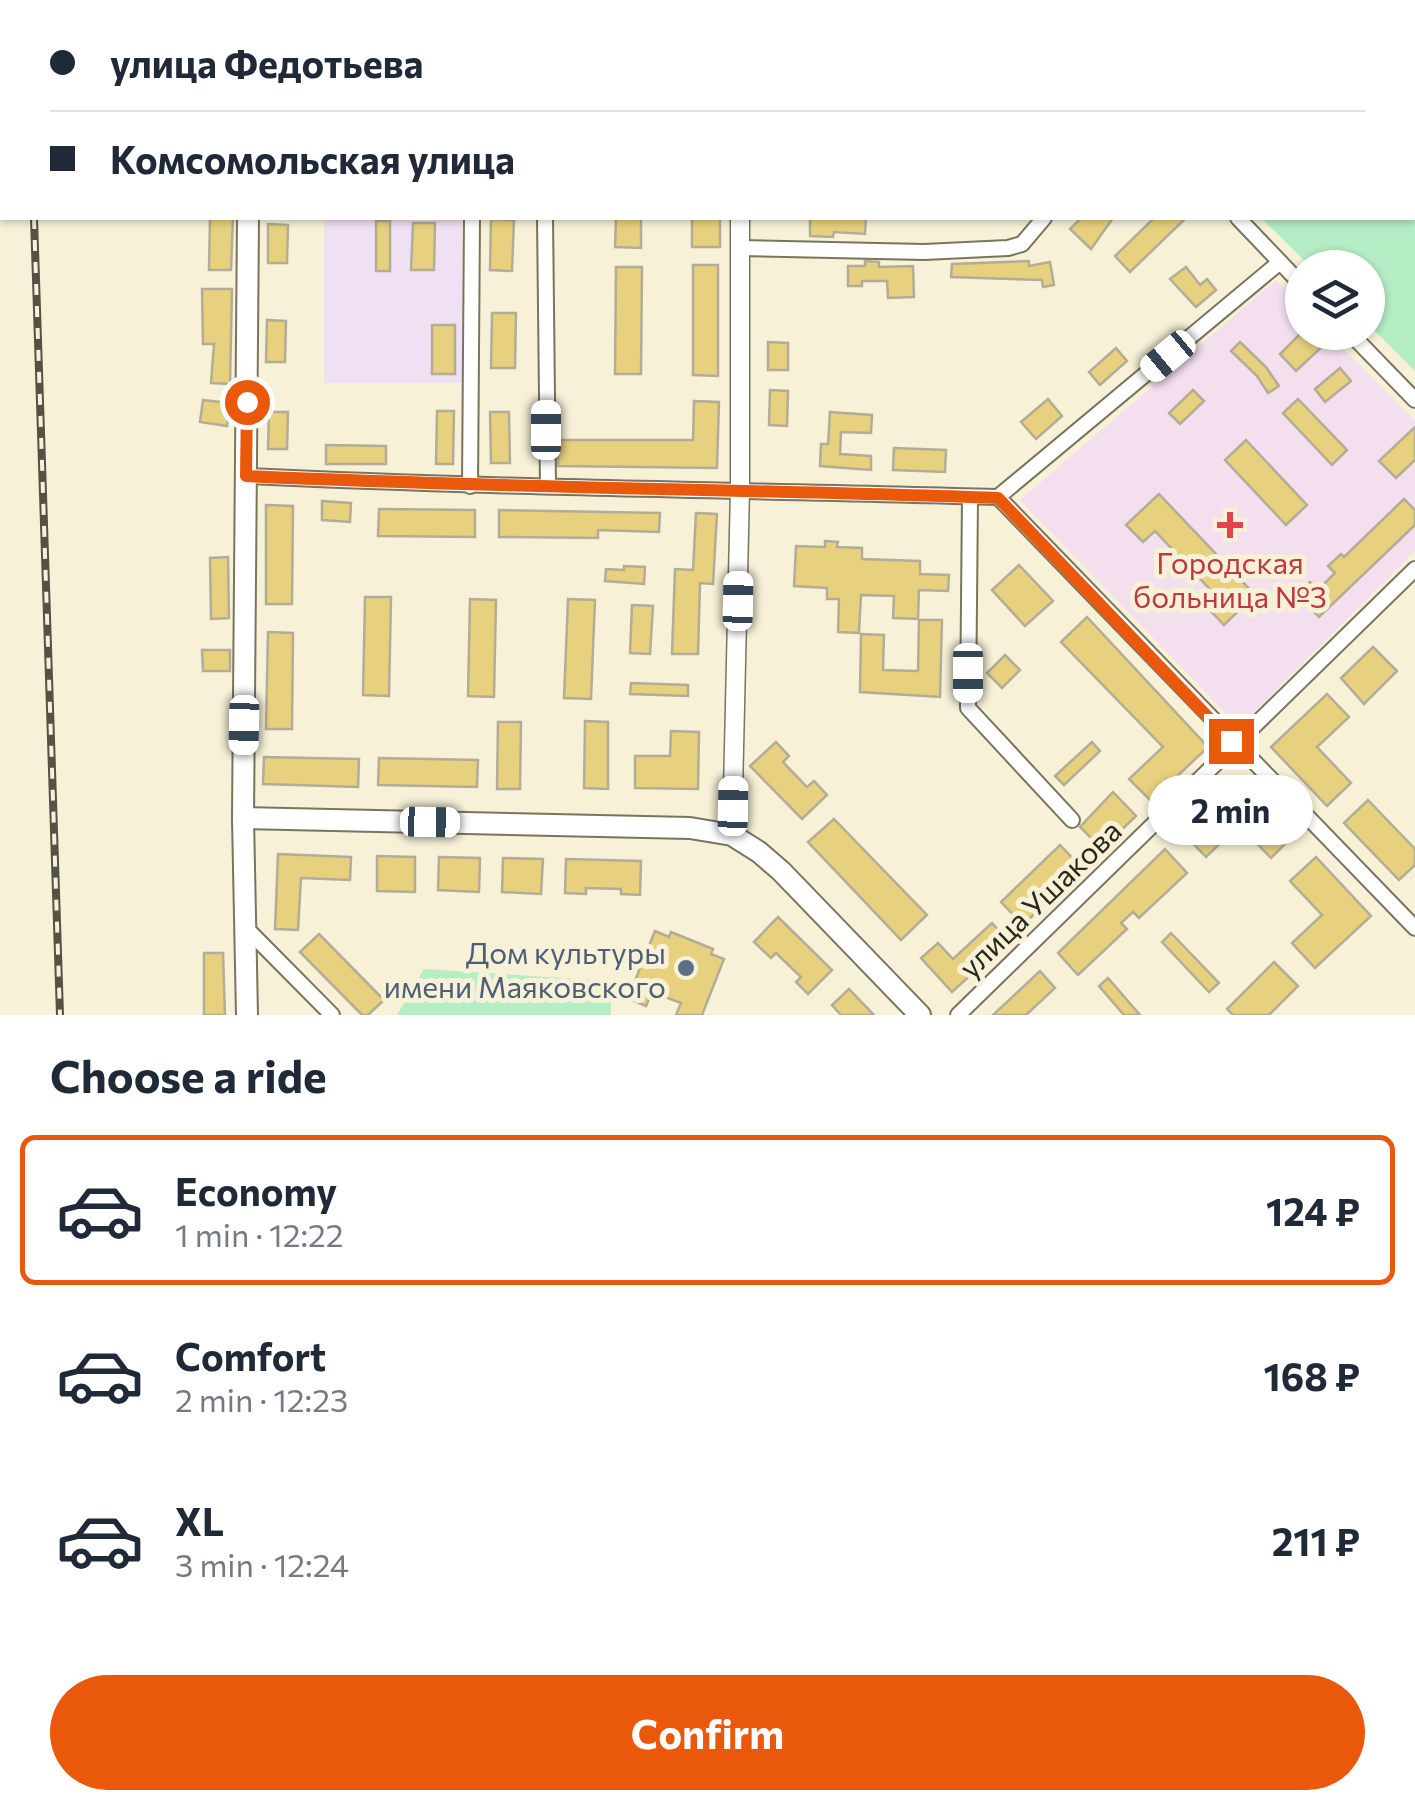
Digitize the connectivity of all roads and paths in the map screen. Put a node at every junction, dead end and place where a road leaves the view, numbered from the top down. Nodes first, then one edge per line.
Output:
1 (248, 220) edge
2 (472, 220) edge
3 (545, 220) edge
4 (740, 220) edge
5 (1042, 220) edge
6 (1240, 220) edge
7 (740, 248) junction
8 (1280, 262) junction
9 (1285, 267) edge
10 (1366, 350) edge
11 (1415, 400) edge
12 (246, 476) junction
13 (470, 486) junction
14 (548, 486) junction
15 (740, 489) junction
16 (970, 496) junction
17 (998, 498) junction
18 (1414, 573) edge
19 (1236, 746) junction
20 (243, 818) junction
21 (1072, 820) dead end
22 (732, 835) junction
23 (245, 926) junction
24 (1415, 928) edge
25 (247, 1015) edge
26 (332, 1015) edge
27 (920, 1015) edge
28 (958, 1015) edge

1 - 12 main road
2 - 13 street
3 - 14 street
4 - 7 street
5 - 7 street
6 - 8 street
7 - 15 street
8 - 9 street
8 - 17 street
10 - 11 street
12 - 13 street
12 - 20 main road
13 - 14 street
14 - 15 street
15 - 16 street
15 - 22 street
16 - 17 street
16 - 21 street
17 - 19 street
18 - 19 street, улица Ушакова
19 - 24 street
19 - 28 street, улица Ушакова
20 - 22 main road
20 - 23 main road
22 - 27 main road
23 - 25 main road
23 - 26 street

